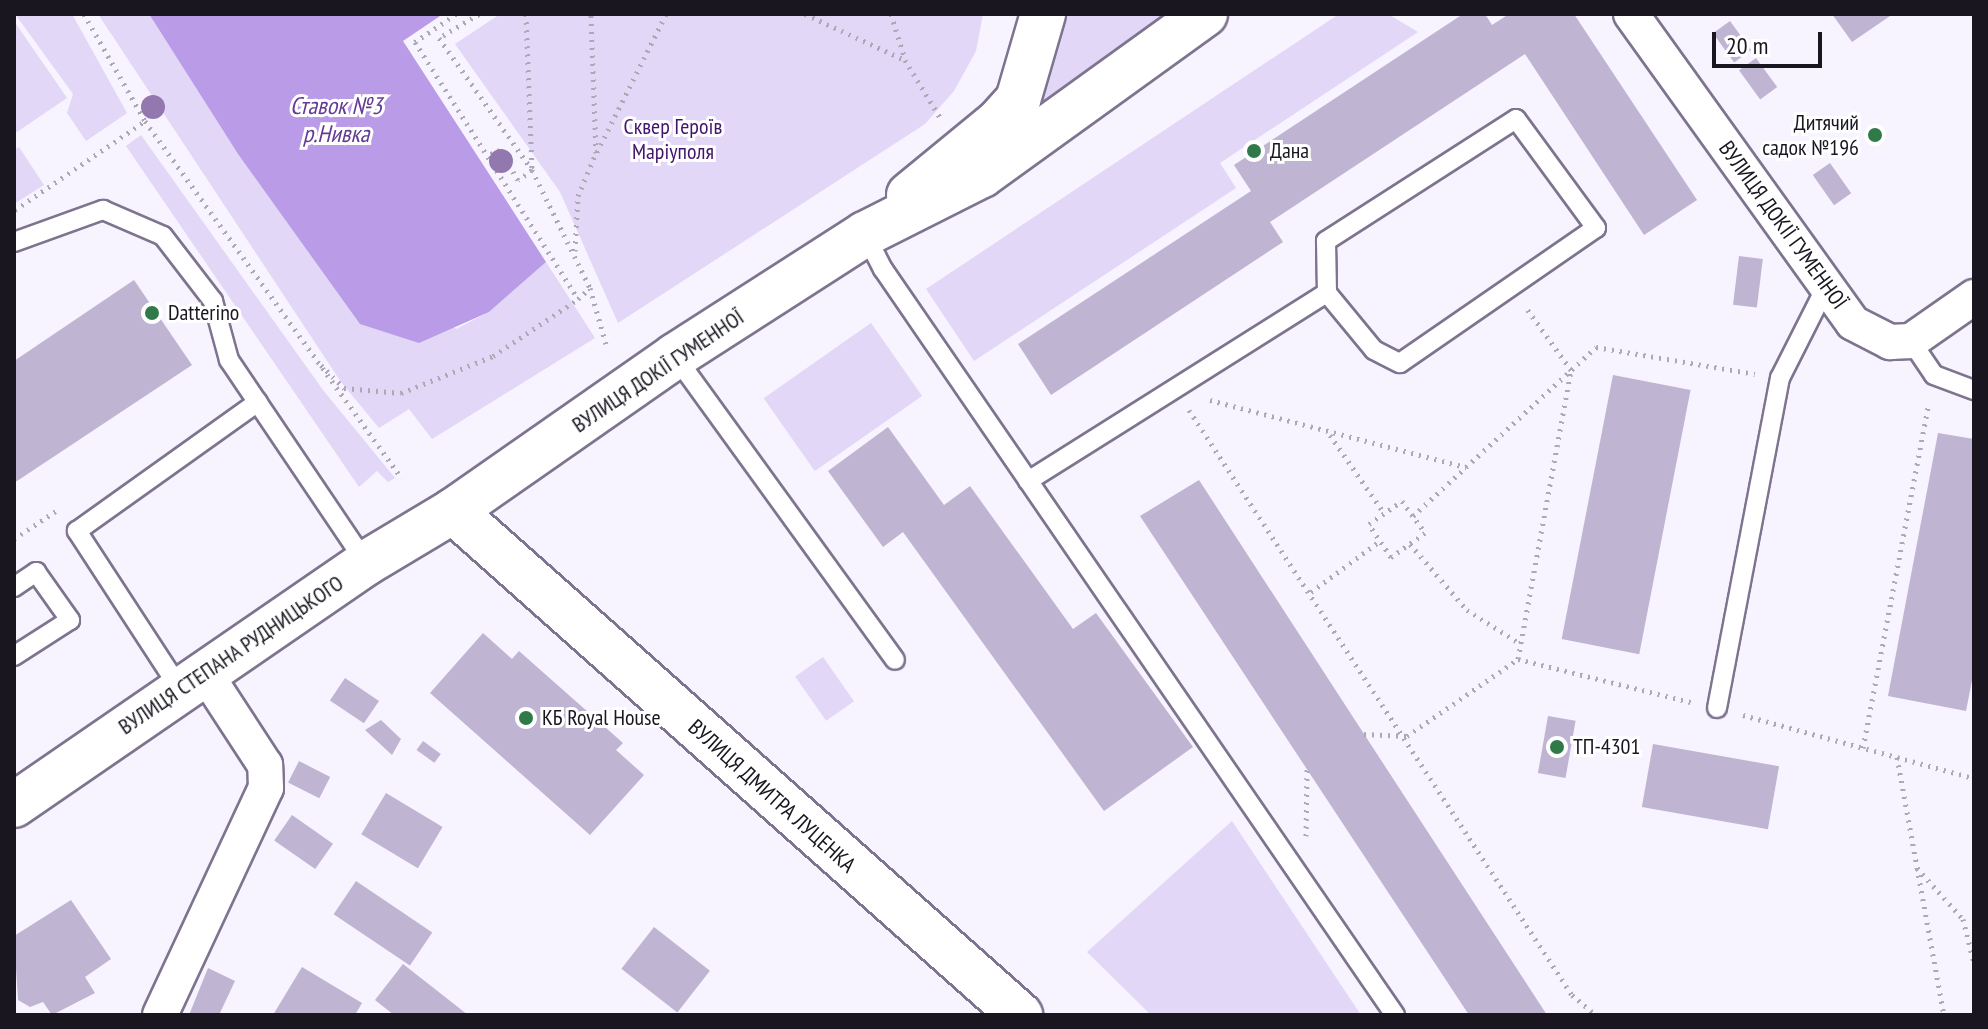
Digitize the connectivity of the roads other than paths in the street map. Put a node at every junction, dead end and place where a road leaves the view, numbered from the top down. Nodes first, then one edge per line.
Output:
1 (1043, 14) edge
2 (1205, 14) edge
3 (1631, 14) edge
4 (865, 234) junction
5 (14, 242) edge
6 (1826, 287) junction
7 (1327, 293) junction
8 (1974, 297) edge
9 (1911, 341) junction
10 (675, 356) junction
11 (1974, 390) edge
12 (258, 402) junction
13 (1028, 481) junction
14 (453, 511) junction
15 (366, 563) junction
16 (14, 587) edge
17 (14, 656) edge
18 (895, 660) dead end
19 (192, 681) junction
20 (1717, 708) road end
21 (14, 805) edge
22 (160, 1015) edge
23 (1020, 1015) edge
24 (1395, 1015) edge

1 - 4 main road, ВУЛИЦЯ ДОКІЇ ГУМЕННОЇ
2 - 4 main road, ВУЛИЦЯ ДОКІЇ ГУМЕННОЇ
3 - 6 street, ВУЛИЦЯ ДОКІЇ ГУМЕННОЇ
4 - 10 main road, ВУЛИЦЯ ДОКІЇ ГУМЕННОЇ
4 - 13 lane
5 - 12 lane
6 - 9 street, ВУЛИЦЯ ДОКІЇ ГУМЕННОЇ
6 - 20 lane
7 - 7 lane
7 - 13 lane
8 - 9 street
9 - 11 lane
10 - 14 main road, ВУЛИЦЯ ДОКІЇ ГУМЕННОЇ
10 - 18 lane
12 - 15 lane
12 - 19 lane
13 - 24 lane
14 - 15 main road, ВУЛИЦЯ СТЕПАНА РУДНИЦЬКОГО
14 - 23 main road, ВУЛИЦЯ ДМИТРА ЛУЦЕНКА
15 - 19 main road, ВУЛИЦЯ СТЕПАНА РУДНИЦЬКОГО
16 - 17 lane
19 - 21 main road, ВУЛИЦЯ СТЕПАНА РУДНИЦЬКОГО
19 - 22 street

